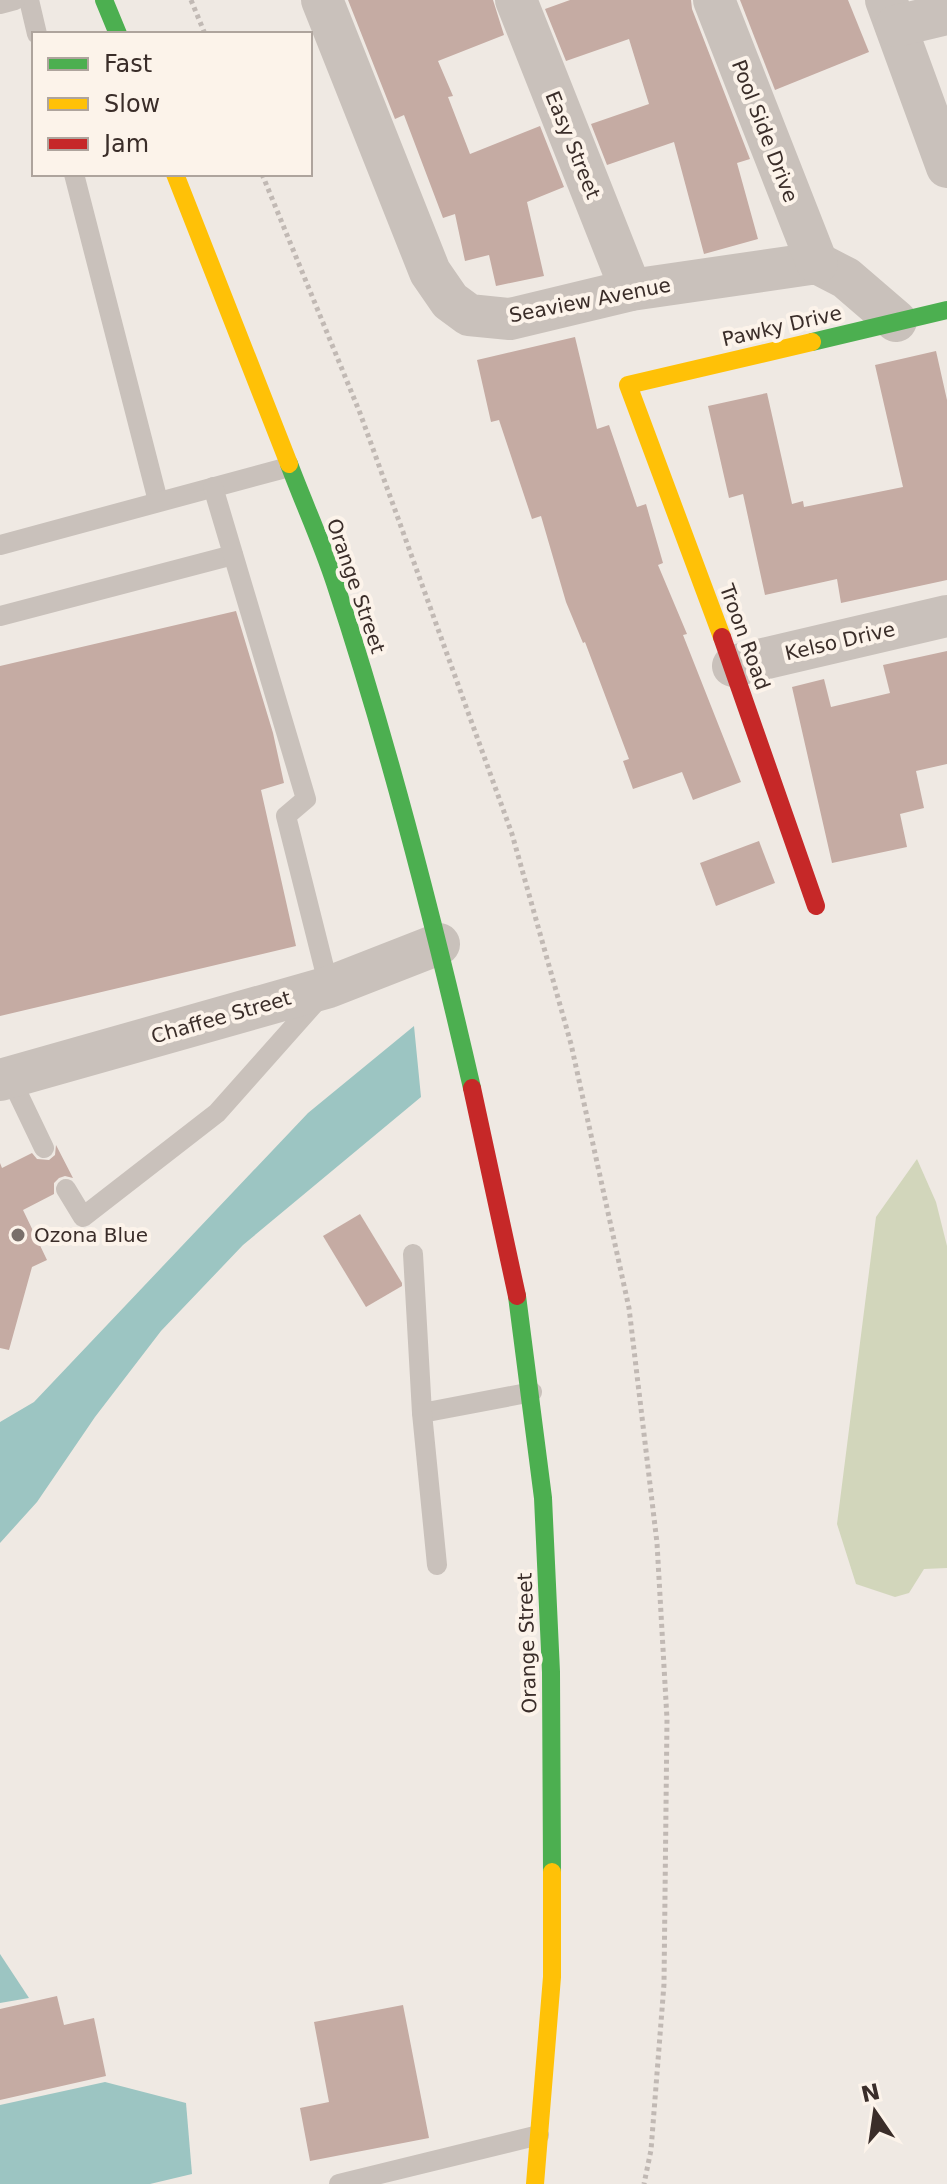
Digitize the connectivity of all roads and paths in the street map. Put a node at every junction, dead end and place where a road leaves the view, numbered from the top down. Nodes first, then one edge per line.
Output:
1 (15, 0) edge
2 (29, 0) edge
3 (104, 0) edge
4 (191, 0) edge
5 (322, 0) edge
6 (516, 0) edge
7 (714, 0) edge
8 (0, 4) edge
9 (891, 13) edge
10 (947, 14) edge
11 (37, 32) edge
12 (117, 32) edge
13 (204, 32) edge
14 (947, 167) edge
15 (75, 176) edge
16 (176, 176) edge
17 (263, 176) edge
18 (817, 263) junction
19 (631, 290) junction
20 (947, 310) edge
21 (896, 321) junction
22 (628, 385) joint
23 (289, 467) junction
24 (213, 487) junction
25 (158, 501) junction
26 (0, 545) edge
27 (233, 555) junction
28 (0, 616) edge
29 (947, 616) edge
30 (733, 666) junction
31 (816, 906) dead end
32 (439, 944) junction
33 (329, 987) junction
34 (5, 1079) edge
35 (44, 1148) dead end
36 (66, 1189) dead end
37 (413, 1254) dead end
38 (532, 1392) junction
39 (422, 1413) junction
40 (437, 1565) dead end
41 (539, 2135) junction
42 (339, 2184) edge
43 (535, 2184) edge
44 (644, 2184) edge

1 - 8 lane
2 - 11 lane
3 - 12 street
4 - 13 path
5 - 19 street, Seaview Avenue
6 - 19 street, Easy Street
7 - 18 street, Pool Side Drive
9 - 10 street
9 - 14 street
15 - 25 lane
16 - 23 street, Orange Street
17 - 44 path
18 - 19 street, Seaview Avenue
18 - 21 street
20 - 21 street, Pawky Drive
21 - 22 street, Pawky Drive
22 - 30 street, Troon Road
23 - 24 lane
23 - 32 street, Orange Street
24 - 25 lane
24 - 27 lane
25 - 26 lane
27 - 28 lane
27 - 33 lane
29 - 30 street, Kelso Drive
30 - 31 street, Troon Road
32 - 33 street, Chaffee Street
32 - 38 street, Orange Street
33 - 34 street, Chaffee Street
33 - 36 lane
34 - 35 lane
37 - 39 lane
38 - 39 lane
38 - 41 street, Orange Street
39 - 40 lane
41 - 42 lane
41 - 43 street, Orange Street

